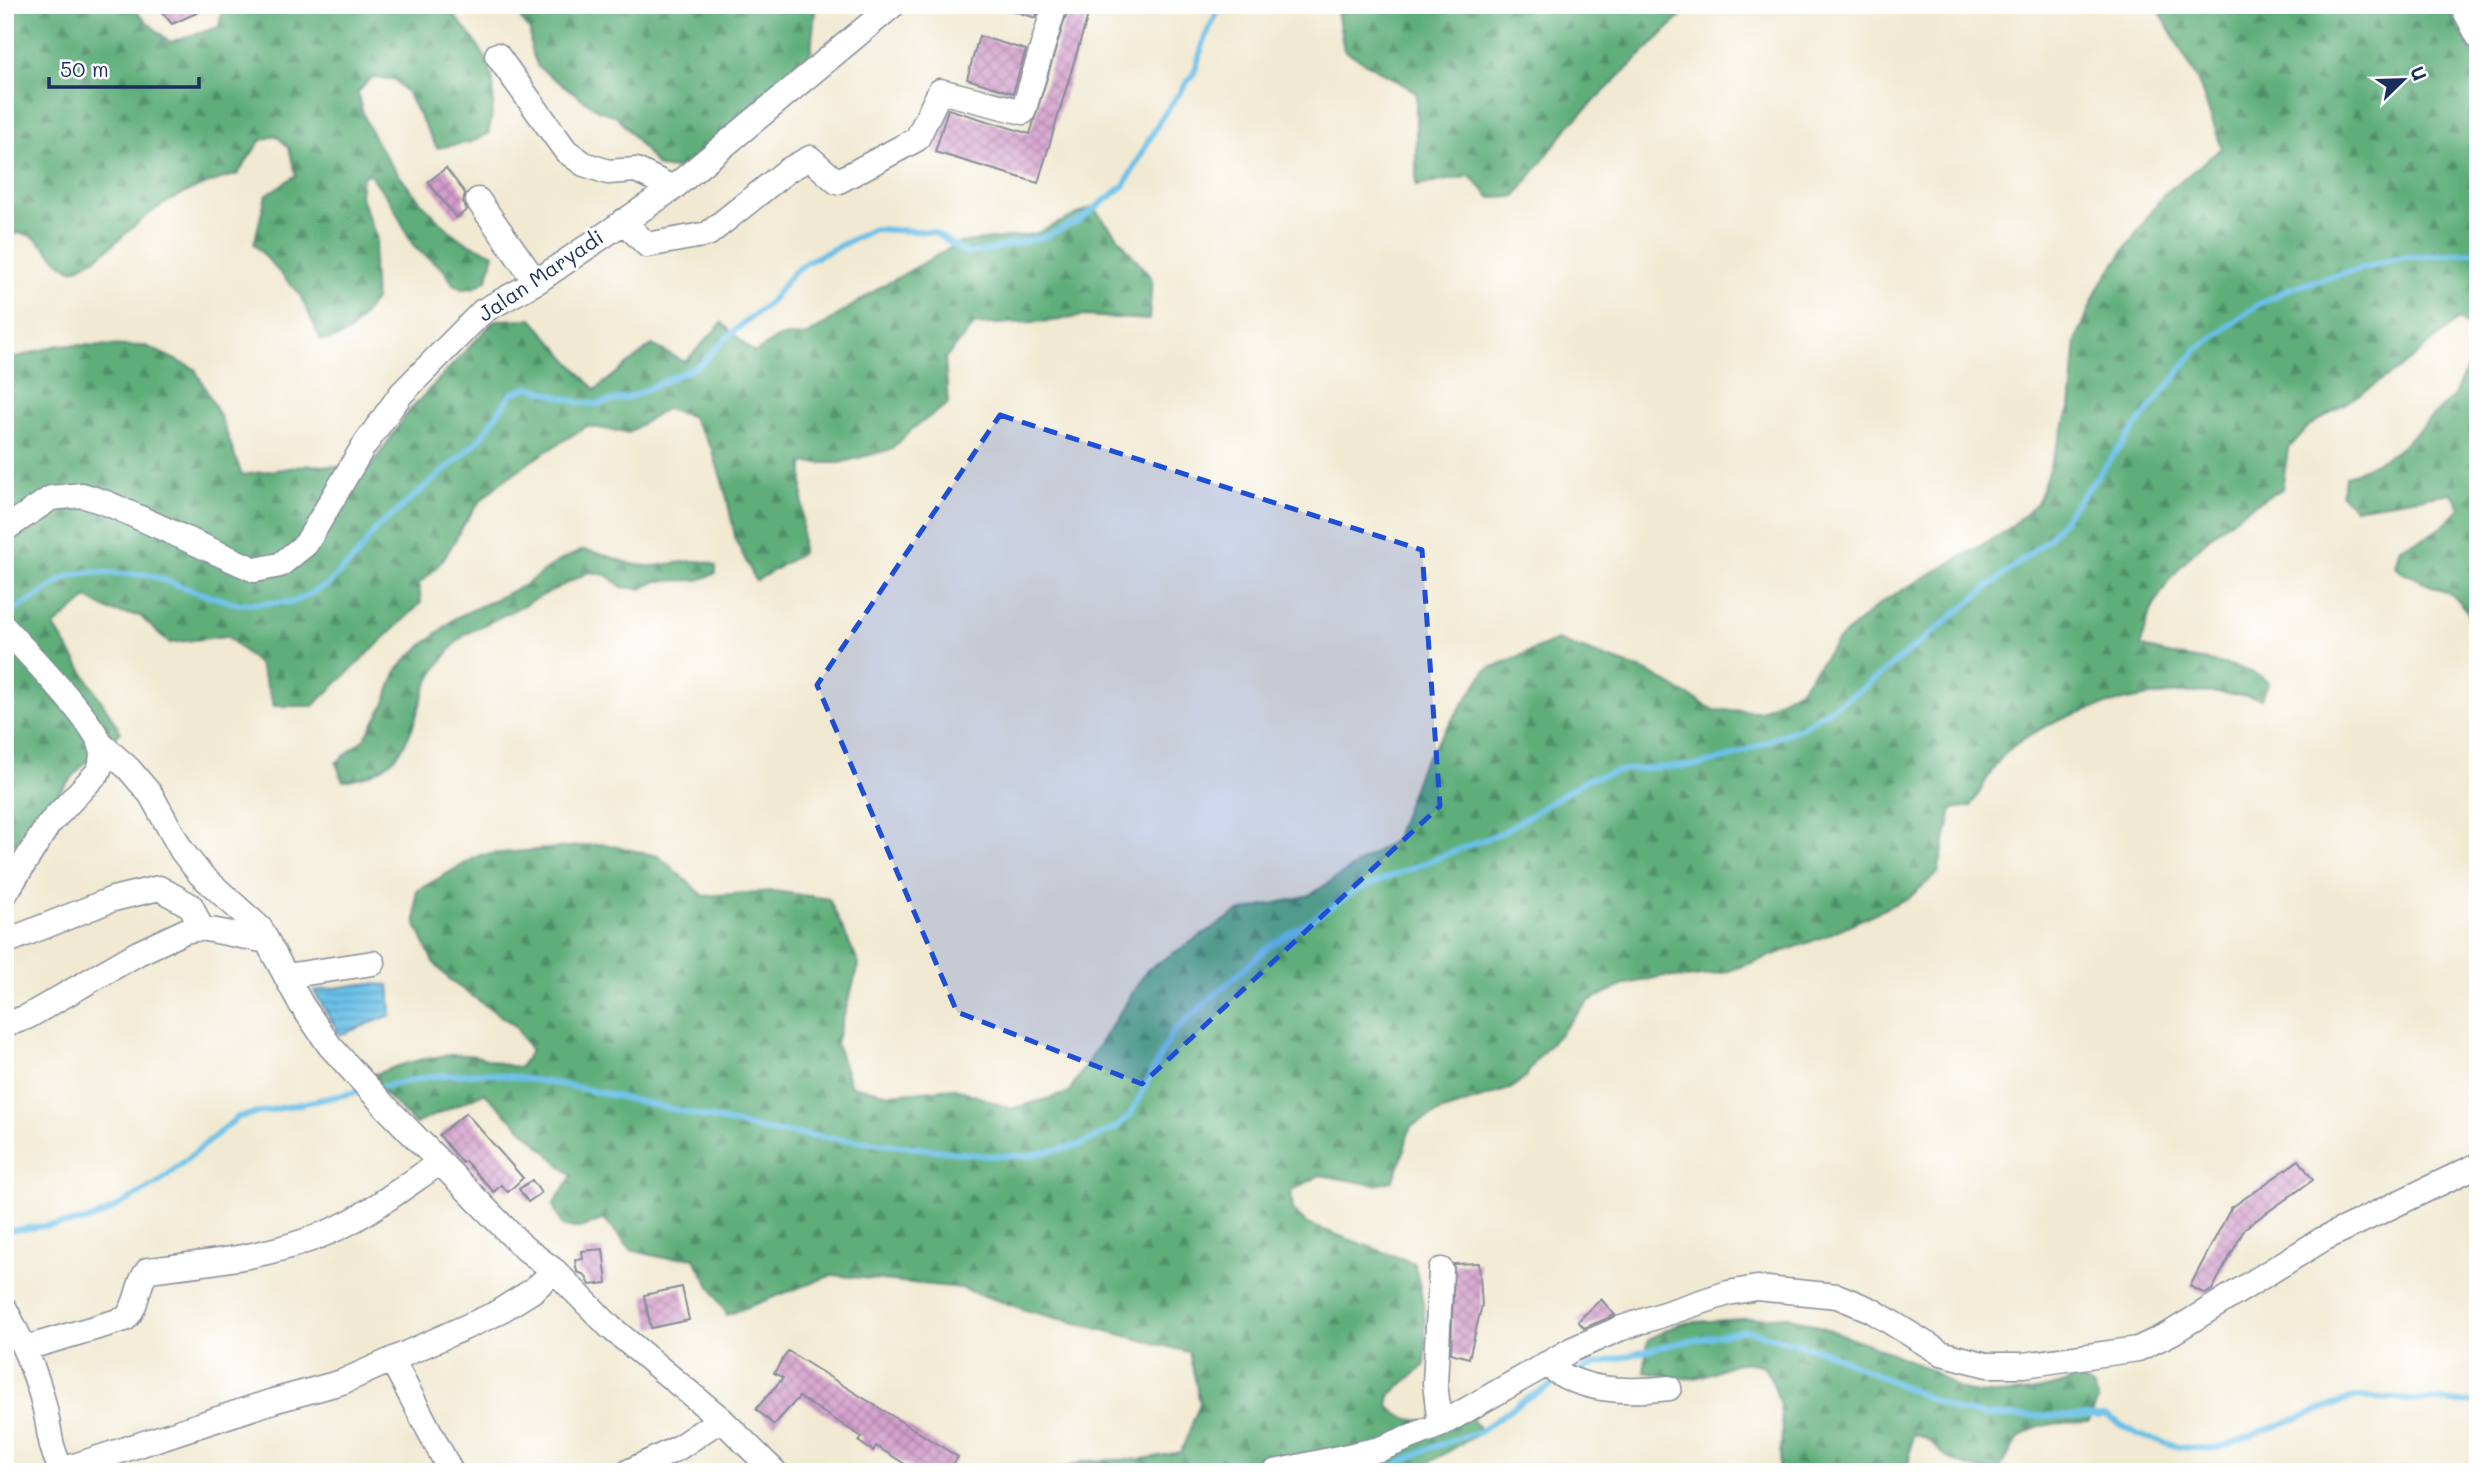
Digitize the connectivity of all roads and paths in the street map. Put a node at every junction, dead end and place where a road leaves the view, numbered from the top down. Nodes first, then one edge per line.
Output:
1 (892, 5) edge
2 (1055, 5) edge
3 (2462, 5) edge
4 (2478, 36) edge
5 (497, 55) dead end
6 (673, 188) junction
7 (478, 200) dead end
8 (623, 221) junction
9 (536, 282) junction
10 (5, 529) edge
11 (5, 629) edge
12 (101, 744) junction
13 (5, 894) edge
14 (201, 928) junction
15 (267, 941) junction
16 (5, 942) edge
17 (373, 963) dead end
18 (286, 976) junction
19 (5, 1026) edge
20 (439, 1163) junction
21 (2478, 1165) edge
22 (1441, 1270) dead end
23 (555, 1271) junction
24 (5, 1309) edge
25 (26, 1348) junction
26 (392, 1360) junction
27 (1551, 1369) junction
28 (1669, 1388) dead end
29 (721, 1419) junction
30 (1440, 1425) junction
31 (62, 1471) edge
32 (451, 1472) edge
33 (628, 1472) edge
34 (775, 1472) edge
35 (1275, 1472) edge

1 - 6 street, Jalan Maryadi
2 - 8 street
3 - 4 street
5 - 6 street
6 - 8 street, Jalan Maryadi
7 - 9 street
8 - 9 street, Jalan Maryadi
9 - 10 street, Jalan Maryadi
11 - 12 street
12 - 13 street
12 - 15 street
14 - 15 street
14 - 16 street
14 - 19 street
15 - 18 street
17 - 18 street
18 - 20 street
20 - 23 street
20 - 25 street
21 - 27 street
22 - 30 street
23 - 26 street
23 - 29 street
24 - 25 street
25 - 31 street
26 - 31 street
26 - 32 street
27 - 28 street
27 - 30 street
29 - 33 street
29 - 34 street
30 - 35 street

